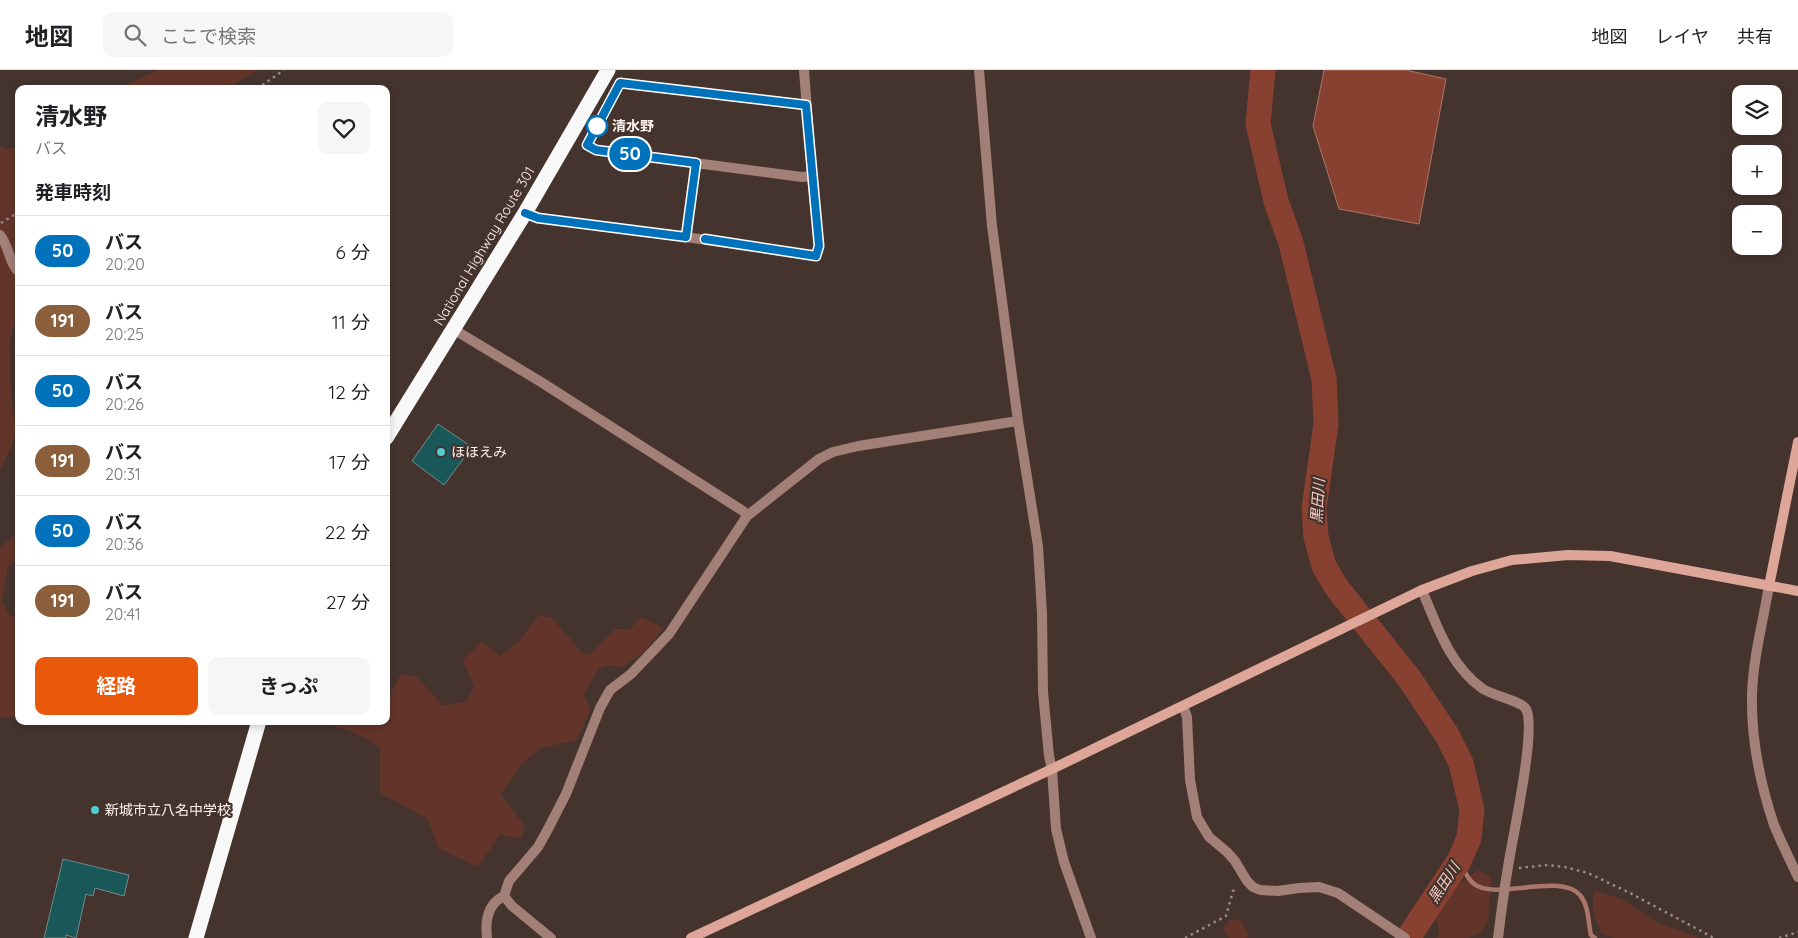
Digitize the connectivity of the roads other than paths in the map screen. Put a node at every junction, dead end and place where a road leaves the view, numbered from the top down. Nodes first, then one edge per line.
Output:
1 (608, 70) edge
2 (804, 70) edge
3 (979, 70) edge
4 (806, 105) junction
5 (696, 163) junction
6 (812, 176) junction
7 (525, 213) junction
8 (0, 235) edge
9 (686, 237) junction
10 (15, 269) edge
11 (453, 329) junction
12 (1018, 421) junction
13 (390, 431) edge
14 (1798, 442) edge
15 (747, 516) junction
16 (1769, 586) junction
17 (1422, 590) junction
18 (1798, 591) edge
19 (1183, 706) junction
20 (258, 725) edge
21 (1052, 769) junction
22 (1798, 877) edge
23 (504, 896) junction
24 (1401, 935) edge
25 (196, 938) edge
26 (486, 938) edge
27 (551, 938) edge
28 (691, 938) edge
29 (1091, 938) edge
30 (1498, 938) edge

1 - 7 highway, National Highway Route 301
2 - 4 street
3 - 12 street
4 - 5 street
4 - 6 street
5 - 6 street
5 - 9 street
6 - 9 street
7 - 9 street
7 - 11 highway, National Highway Route 301
8 - 10 street
11 - 13 highway, National Highway Route 301
11 - 15 street
12 - 15 street
12 - 21 street
14 - 16 street
15 - 23 street
16 - 17 street
16 - 18 street
16 - 22 street
17 - 19 street
17 - 30 street
19 - 21 street
19 - 24 street
20 - 25 highway
21 - 28 street
21 - 29 street
23 - 26 street
23 - 27 street

